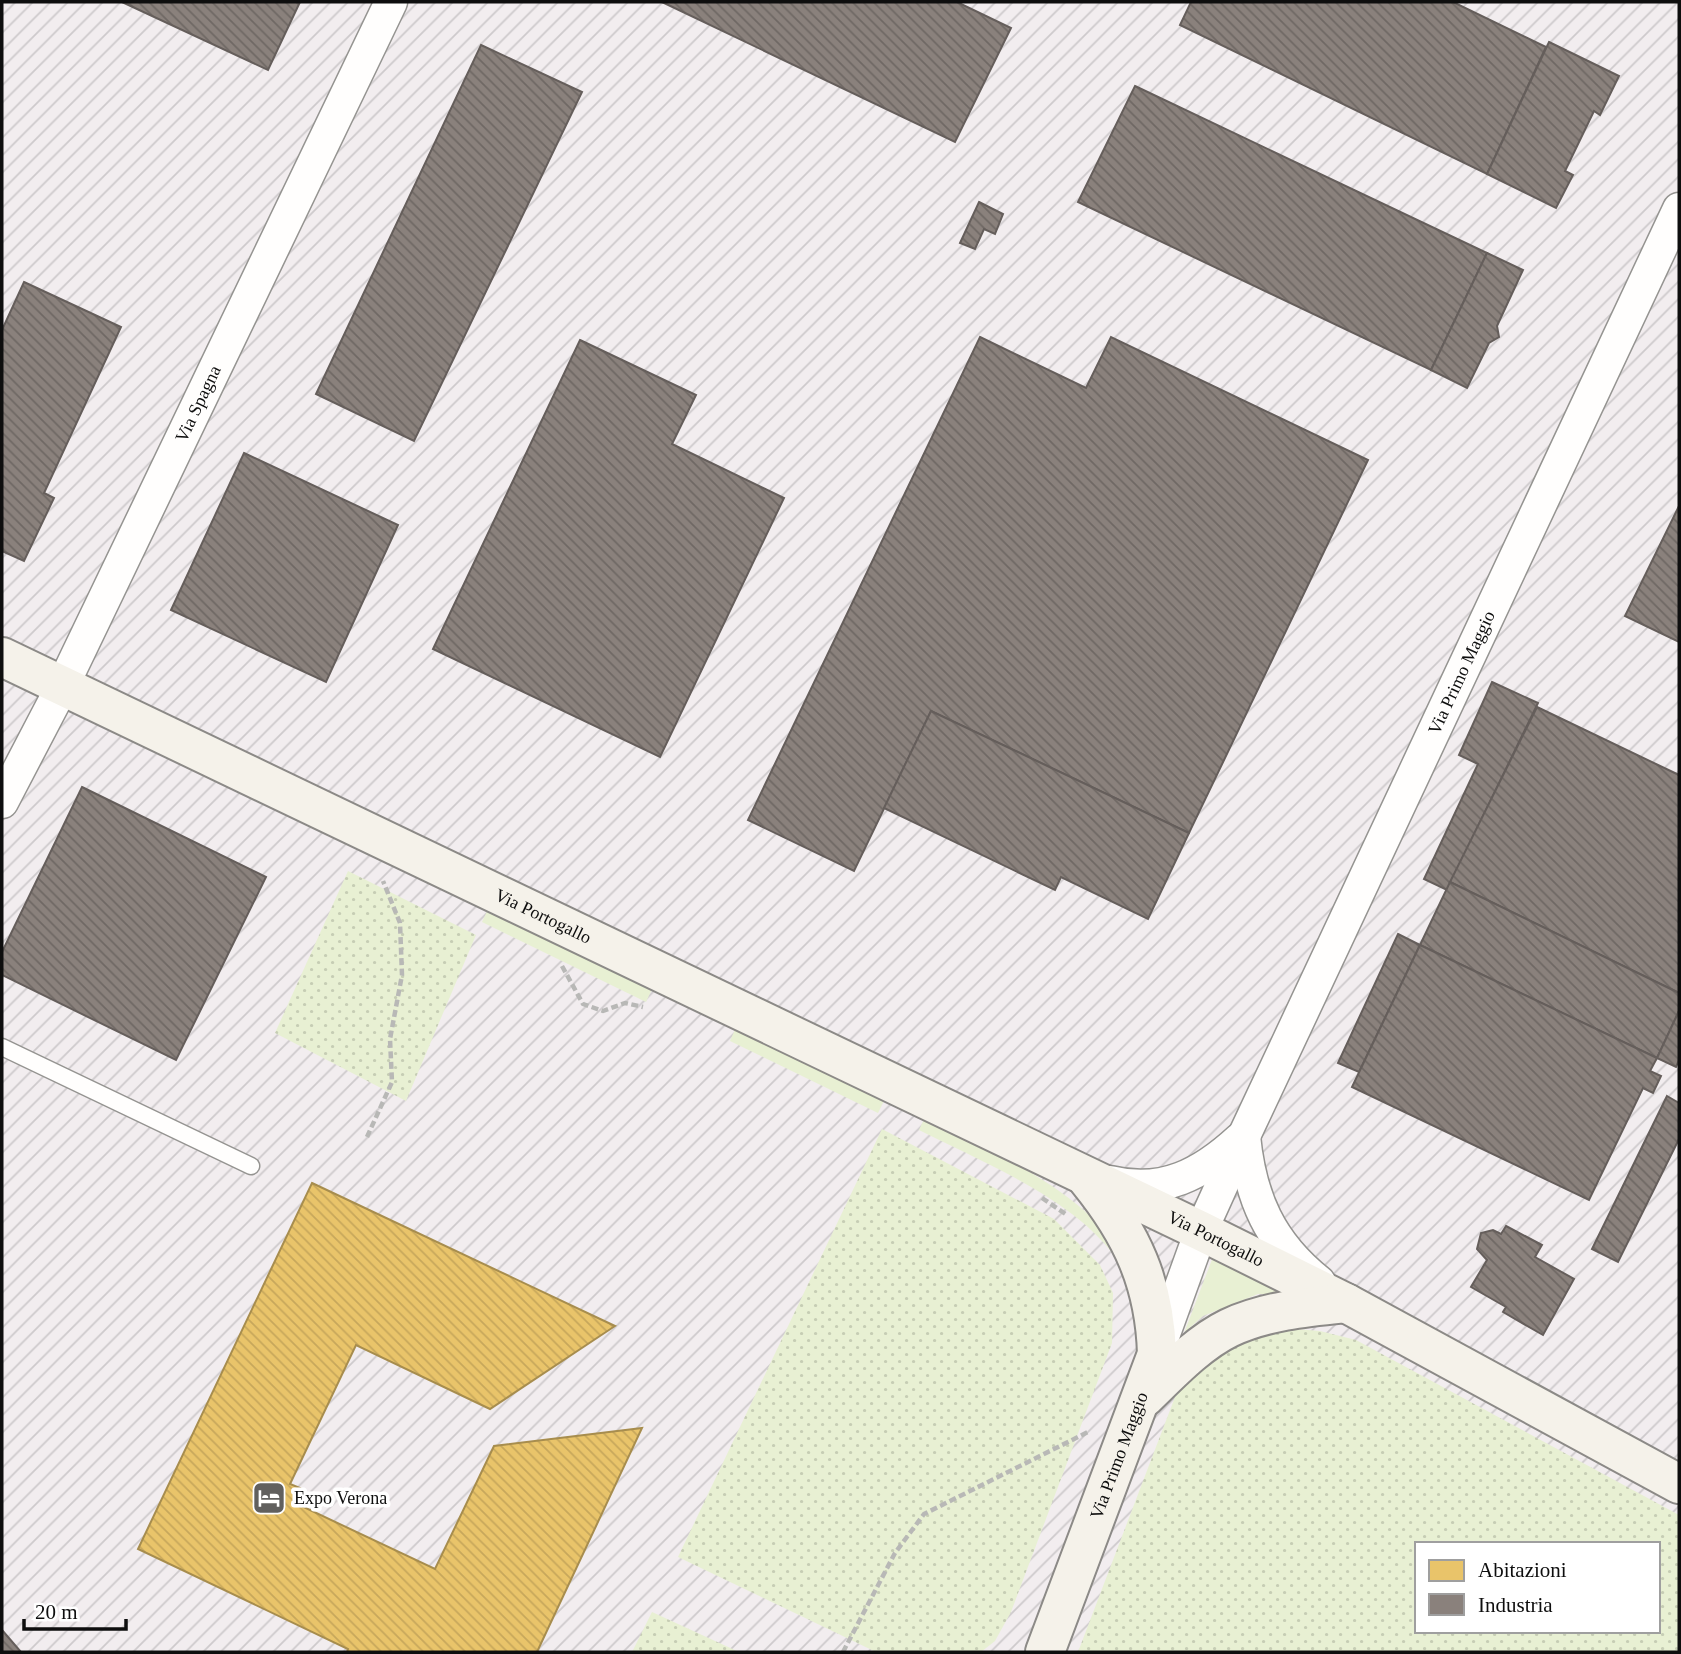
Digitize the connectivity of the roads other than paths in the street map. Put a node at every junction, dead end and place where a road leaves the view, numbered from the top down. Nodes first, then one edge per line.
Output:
1 (391, 2) edge
2 (1679, 209) edge
3 (2, 657) edge
4 (62, 687) junction
5 (2, 802) edge
6 (2, 1047) edge
7 (1244, 1136) junction
8 (250, 1166) dead end
9 (1085, 1176) junction
10 (1201, 1231) junction
11 (1346, 1303) junction
12 (1157, 1354) junction
13 (1142, 1399) junction
14 (1679, 1484) edge
15 (1045, 1652) edge

1 - 4 street, Via Spagna
2 - 7 street, Via Primo Maggio
3 - 4 main road, Via Portogallo
4 - 5 street, Via Spagna
4 - 9 main road, Via Portogallo
6 - 8 lane
7 - 9 street, Via Primo Maggio
7 - 10 street, Via Primo Maggio
7 - 11 street
9 - 10 main road, Via Portogallo
9 - 12 main road, Via Portogallo
10 - 11 main road, Via Portogallo
10 - 12 street, Via Primo Maggio
11 - 13 main road, Via Primo Maggio
11 - 14 main road
12 - 13 main road, Via Portogallo
13 - 15 main road, Via Primo Maggio

